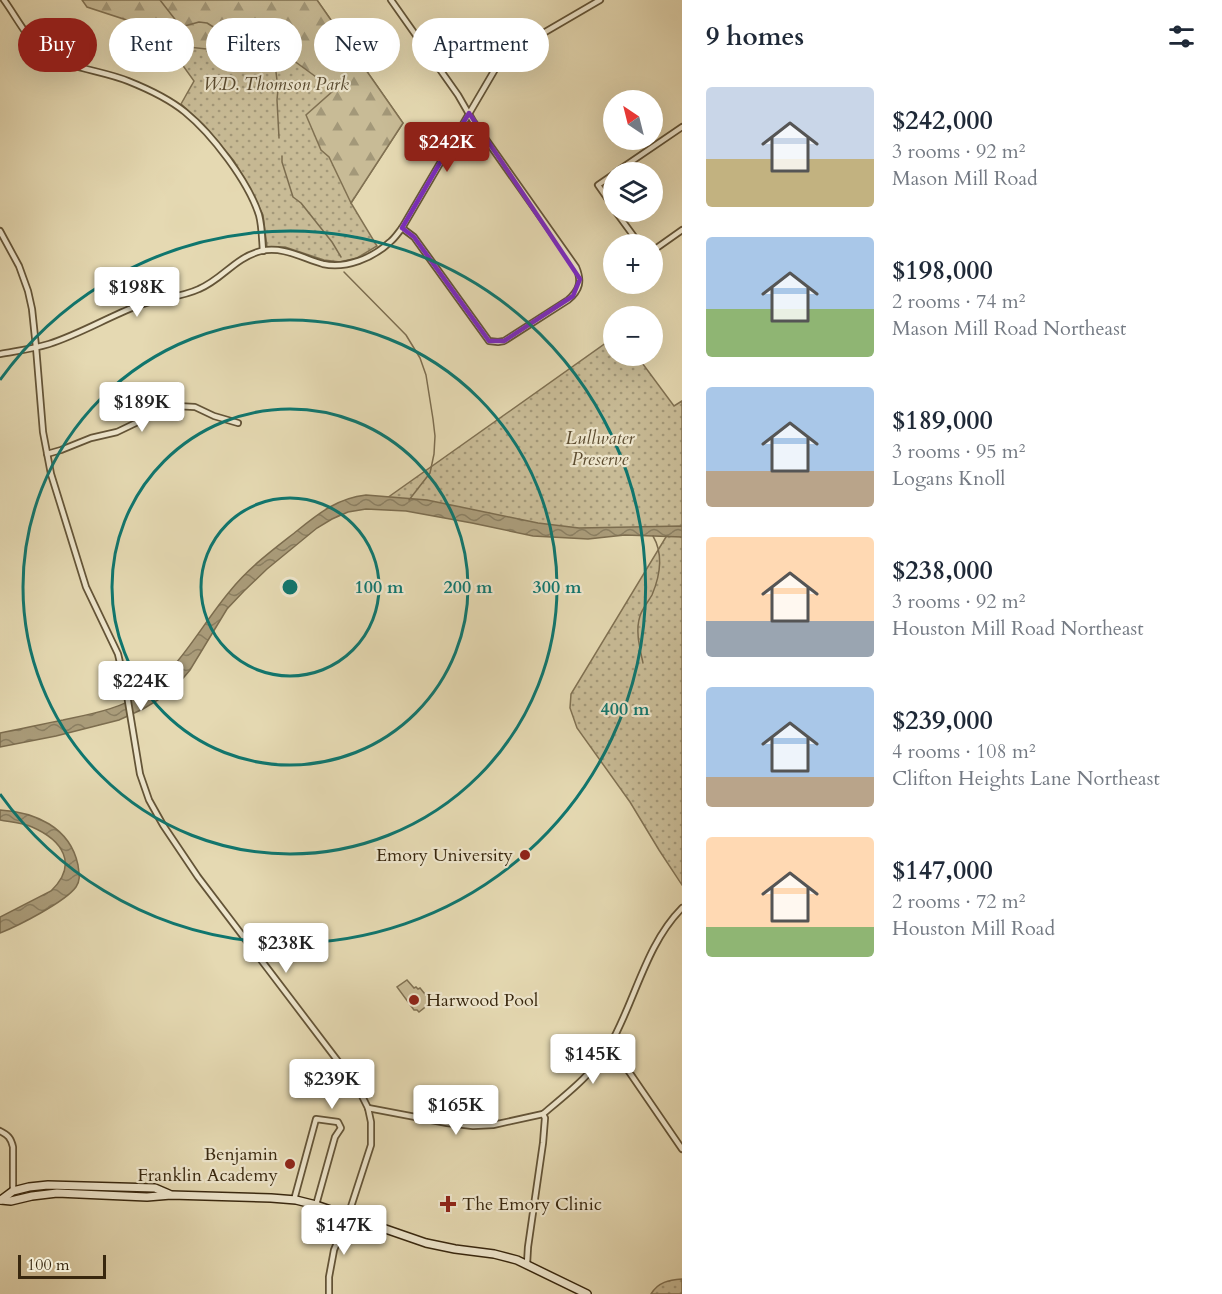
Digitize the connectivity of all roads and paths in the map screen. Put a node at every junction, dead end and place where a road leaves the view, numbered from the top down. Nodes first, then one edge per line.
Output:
1 (4, 0) edge
2 (391, 0) edge
3 (600, 0) edge
4 (591, 2) edge
5 (469, 114) junction
6 (682, 127) edge
7 (631, 162) edge
8 (402, 228) junction
9 (682, 230) edge
10 (0, 231) edge
11 (663, 243) edge
12 (262, 251) junction
13 (36, 347) junction
14 (0, 354) edge
15 (238, 423) dead end
16 (46, 454) junction
17 (682, 908) edge
18 (610, 1044) junction
19 (368, 1108) junction
20 (543, 1114) junction
21 (0, 1131) edge
22 (682, 1149) edge
23 (13, 1191) junction
24 (171, 1195) junction
25 (1, 1200) edge
26 (294, 1200) junction
27 (316, 1205) junction
28 (348, 1216) junction
29 (527, 1264) junction
30 (329, 1294) edge
31 (587, 1294) edge

1 - 12 street
2 - 5 street
3 - 4 street
4 - 5 street
5 - 8 street
5 - 8 street
6 - 7 street
8 - 12 street
9 - 11 street
10 - 13 street
12 - 13 street
13 - 14 street
13 - 16 street
15 - 16 street
16 - 19 street
17 - 18 street
18 - 20 street
18 - 22 street
19 - 20 street
19 - 28 street
20 - 29 street
21 - 23 street
23 - 24 main road
23 - 25 main road
24 - 25 main road
24 - 26 main road
26 - 27 main road
26 - 27 street
27 - 28 main road
28 - 29 main road
28 - 30 street
29 - 31 main road

